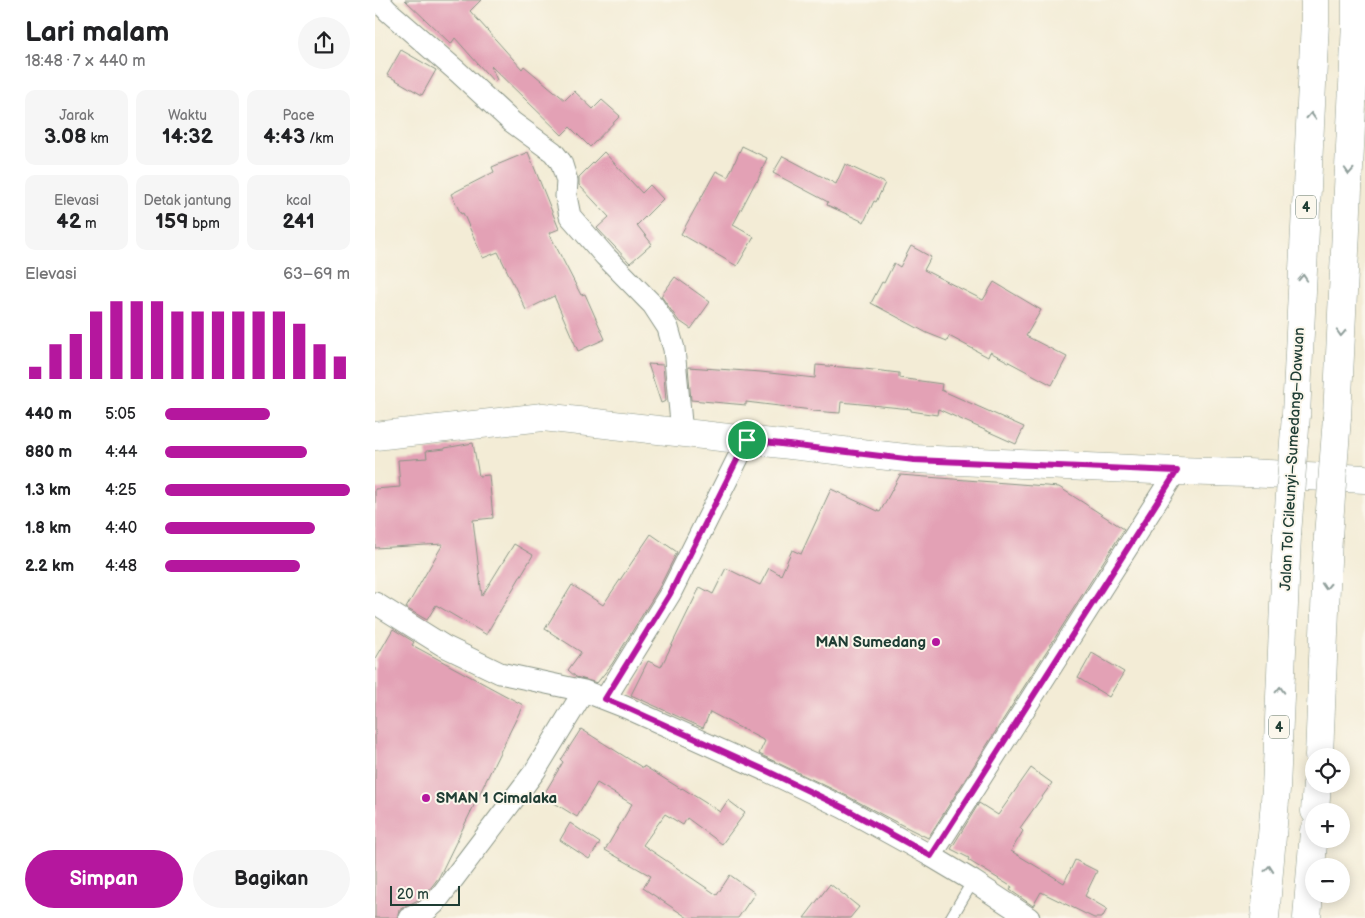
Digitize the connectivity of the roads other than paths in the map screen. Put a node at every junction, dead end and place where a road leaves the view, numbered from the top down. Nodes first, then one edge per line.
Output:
1 (378, 0) edge
2 (1315, 0) edge
3 (1356, 0) edge
4 (682, 433) junction
5 (375, 436) edge
6 (747, 440) junction
7 (1177, 471) junction
8 (1365, 479) edge
9 (375, 603) edge
10 (584, 691) junction
11 (605, 699) junction
12 (1319, 748) edge
13 (1313, 848) edge
14 (931, 856) junction
15 (973, 881) junction
16 (409, 918) edge
17 (951, 918) edge
18 (1029, 918) edge
19 (1265, 918) edge
20 (1307, 918) edge

1 - 4 street
19 -> 2 main road, Jalan Tol Cileunyi–Sumedang–Dawuan / 4, bridge
3 -> 12 main road, bridge
4 - 5 main road
4 - 6 main road
6 - 7 main road
6 - 11 street
7 - 8 main road
7 - 14 street
9 - 10 street
10 - 11 street
10 - 16 street
11 - 14 street
13 - 20 main road
14 - 15 street
15 - 17 lane
15 - 18 street

